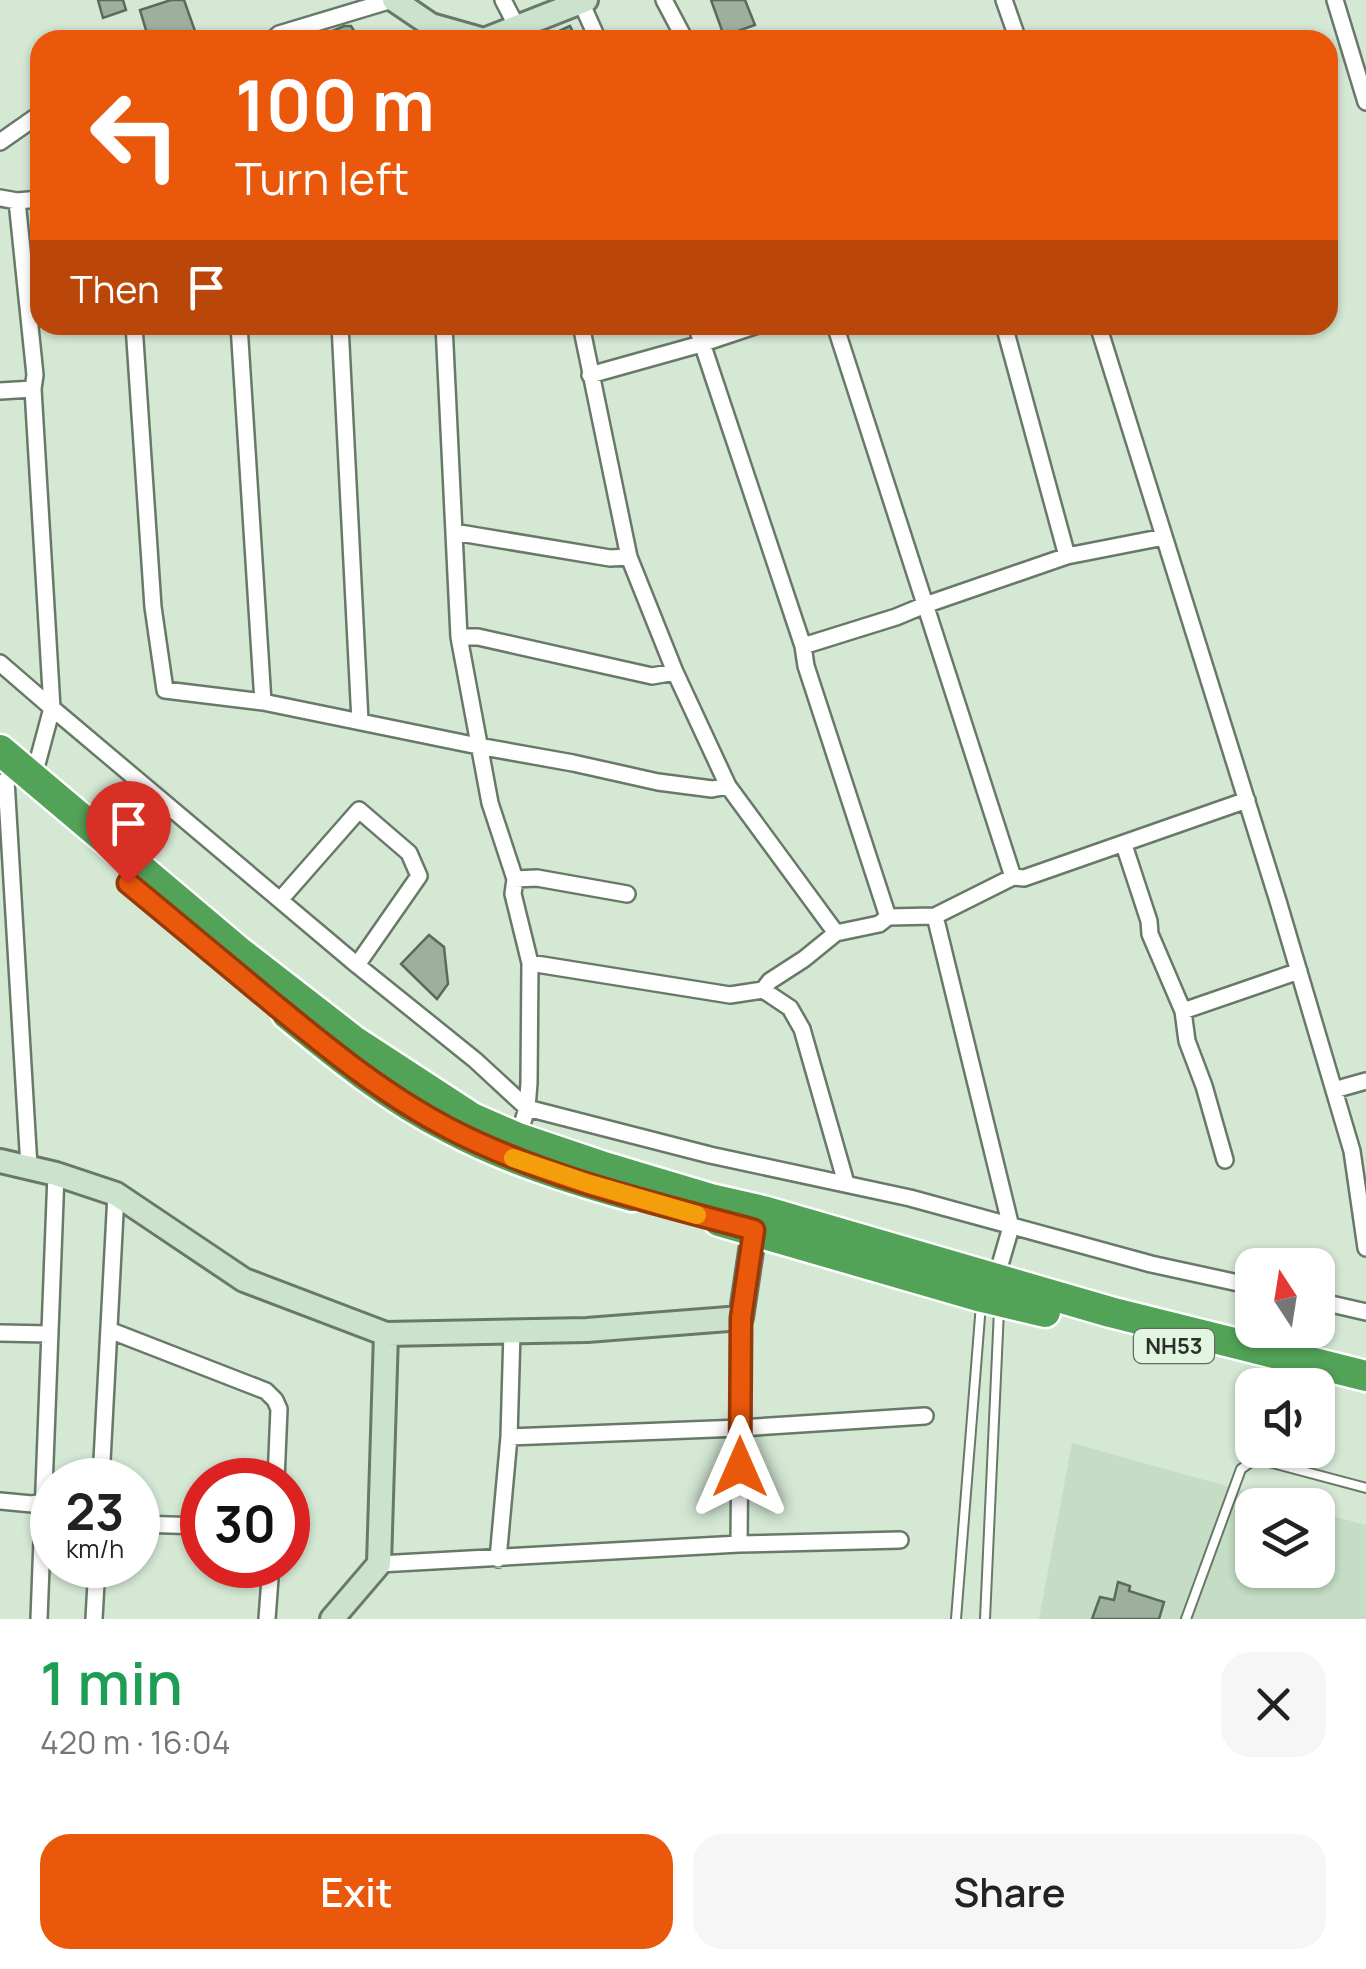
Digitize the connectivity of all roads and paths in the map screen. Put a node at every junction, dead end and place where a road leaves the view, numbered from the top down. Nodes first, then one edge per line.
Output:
1 (393, 0) edge
2 (504, 0) edge
3 (664, 0) edge
4 (1004, 0) edge
5 (1335, 0) edge
6 (583, 1) edge
7 (517, 27) junction
8 (292, 30) edge
9 (448, 30) edge
10 (509, 30) edge
11 (594, 30) edge
12 (680, 30) edge
13 (1014, 30) edge
14 (1366, 102) edge
15 (30, 121) edge
16 (0, 142) edge
17 (8, 200) edge
18 (135, 335) edge
19 (240, 335) edge
20 (341, 335) edge
21 (444, 335) edge
22 (583, 335) edge
23 (699, 335) edge
24 (728, 335) edge
25 (838, 335) edge
26 (1007, 335) edge
27 (1101, 335) edge
28 (701, 344) junction
29 (590, 375) junction
30 (33, 388) junction
31 (0, 391) edge
32 (454, 532) junction
33 (1164, 537) junction
34 (1068, 556) junction
35 (628, 557) junction
36 (925, 604) junction
37 (458, 638) junction
38 (803, 646) junction
39 (0, 663) edge
40 (675, 672) junction
41 (263, 702) junction
42 (52, 708) junction
43 (360, 721) junction
44 (478, 746) junction
45 (10, 771) edge
46 (728, 786) junction
47 (1247, 800) junction
48 (1124, 844) junction
49 (1013, 877) junction
50 (515, 879) junction
51 (627, 894) dead end
52 (280, 900) junction
53 (935, 916) junction
54 (888, 917) junction
55 (836, 933) junction
56 (530, 963) junction
57 (357, 964) junction
58 (1299, 971) junction
59 (762, 990) junction
60 (1183, 1012) junction
61 (1366, 1080) edge
62 (1334, 1090) junction
63 (527, 1108) junction
64 (518, 1138) junction
65 (1225, 1160) dead end
66 (0, 1161) edge
67 (29, 1167) junction
68 (56, 1174) junction
69 (846, 1183) junction
70 (116, 1194) junction
71 (1011, 1227) junction
72 (754, 1230) junction
73 (1366, 1248) edge
74 (1235, 1282) edge
75 (995, 1283) junction
76 (1335, 1305) edge
77 (1366, 1312) edge
78 (741, 1318) junction
79 (108, 1330) junction
80 (512, 1332) junction
81 (0, 1333) edge
82 (50, 1334) junction
83 (386, 1334) junction
84 (1366, 1376) edge
85 (1366, 1396) edge
86 (925, 1416) dead end
87 (740, 1428) junction
88 (508, 1437) junction
89 (46, 1458) edge
90 (102, 1458) edge
91 (277, 1458) edge
92 (1366, 1488) edge
93 (0, 1501) edge
94 (30, 1504) edge
95 (900, 1540) dead end
96 (739, 1544) junction
97 (498, 1559) junction
98 (379, 1564) junction
99 (40, 1588) edge
100 (95, 1588) edge
101 (269, 1588) edge
102 (39, 1619) edge
103 (94, 1619) edge
104 (267, 1619) edge
105 (332, 1619) edge
106 (956, 1619) edge
107 (985, 1619) edge
108 (1186, 1619) edge

1 - 8 street
1 - 9 street
2 - 7 street
3 - 12 street
4 - 13 street
5 - 14 street
6 - 7 street
6 - 11 street
7 - 10 street
15 - 16 street
17 - 30 street
18 - 41 street
19 - 41 street
20 - 43 street
21 - 32 street
22 - 29 street
23 - 28 street
24 - 28 street
25 - 36 street
26 - 34 street
27 - 33 street
28 - 29 street
28 - 38 street
29 - 35 street
30 - 31 street
30 - 42 street
32 - 35 street
32 - 37 street
33 - 34 street
33 - 47 street
34 - 36 street
35 - 40 street
36 - 38 street
36 - 49 street
37 - 40 street
37 - 44 street
38 - 54 street
39 - 42 street
40 - 46 street
41 - 43 street
42 - 45 street
42 - 52 street
43 - 44 street
44 - 46 street
44 - 50 street
45 - 64 highway, NH53
45 - 67 street
45 - 72 highway, NH53
46 - 55 street
47 - 48 street
47 - 58 street
48 - 49 street
48 - 60 street
49 - 53 street
50 - 51 street
50 - 56 street
52 - 57 street
52 - 57 street
53 - 54 street
53 - 71 street
54 - 55 street
55 - 59 street
56 - 59 street
56 - 63 street
57 - 63 street
58 - 60 street
58 - 62 street
59 - 69 street
60 - 65 street
61 - 62 street
62 - 73 street
63 - 64 street
63 - 69 street
64 - 75 highway, NH53
66 - 67 street
67 - 68 street
68 - 70 street
68 - 82 street
69 - 71 street
70 - 79 street
70 - 83 street
71 - 74 street
71 - 75 street
72 - 75 highway, NH53
72 - 78 street
75 - 84 highway, NH53
75 - 85 highway, NH53
75 - 106 lane
75 - 107 lane
76 - 77 street
78 - 80 street
78 - 87 street
79 - 90 street
79 - 91 street
80 - 83 street
80 - 88 street
81 - 82 street
82 - 89 street
83 - 98 street
86 - 87 street
87 - 88 street
87 - 96 street
88 - 97 street
92 - 108 lane
93 - 94 street
95 - 96 street
96 - 97 street
97 - 98 street
98 - 105 street
99 - 102 street
100 - 103 street
101 - 104 street

